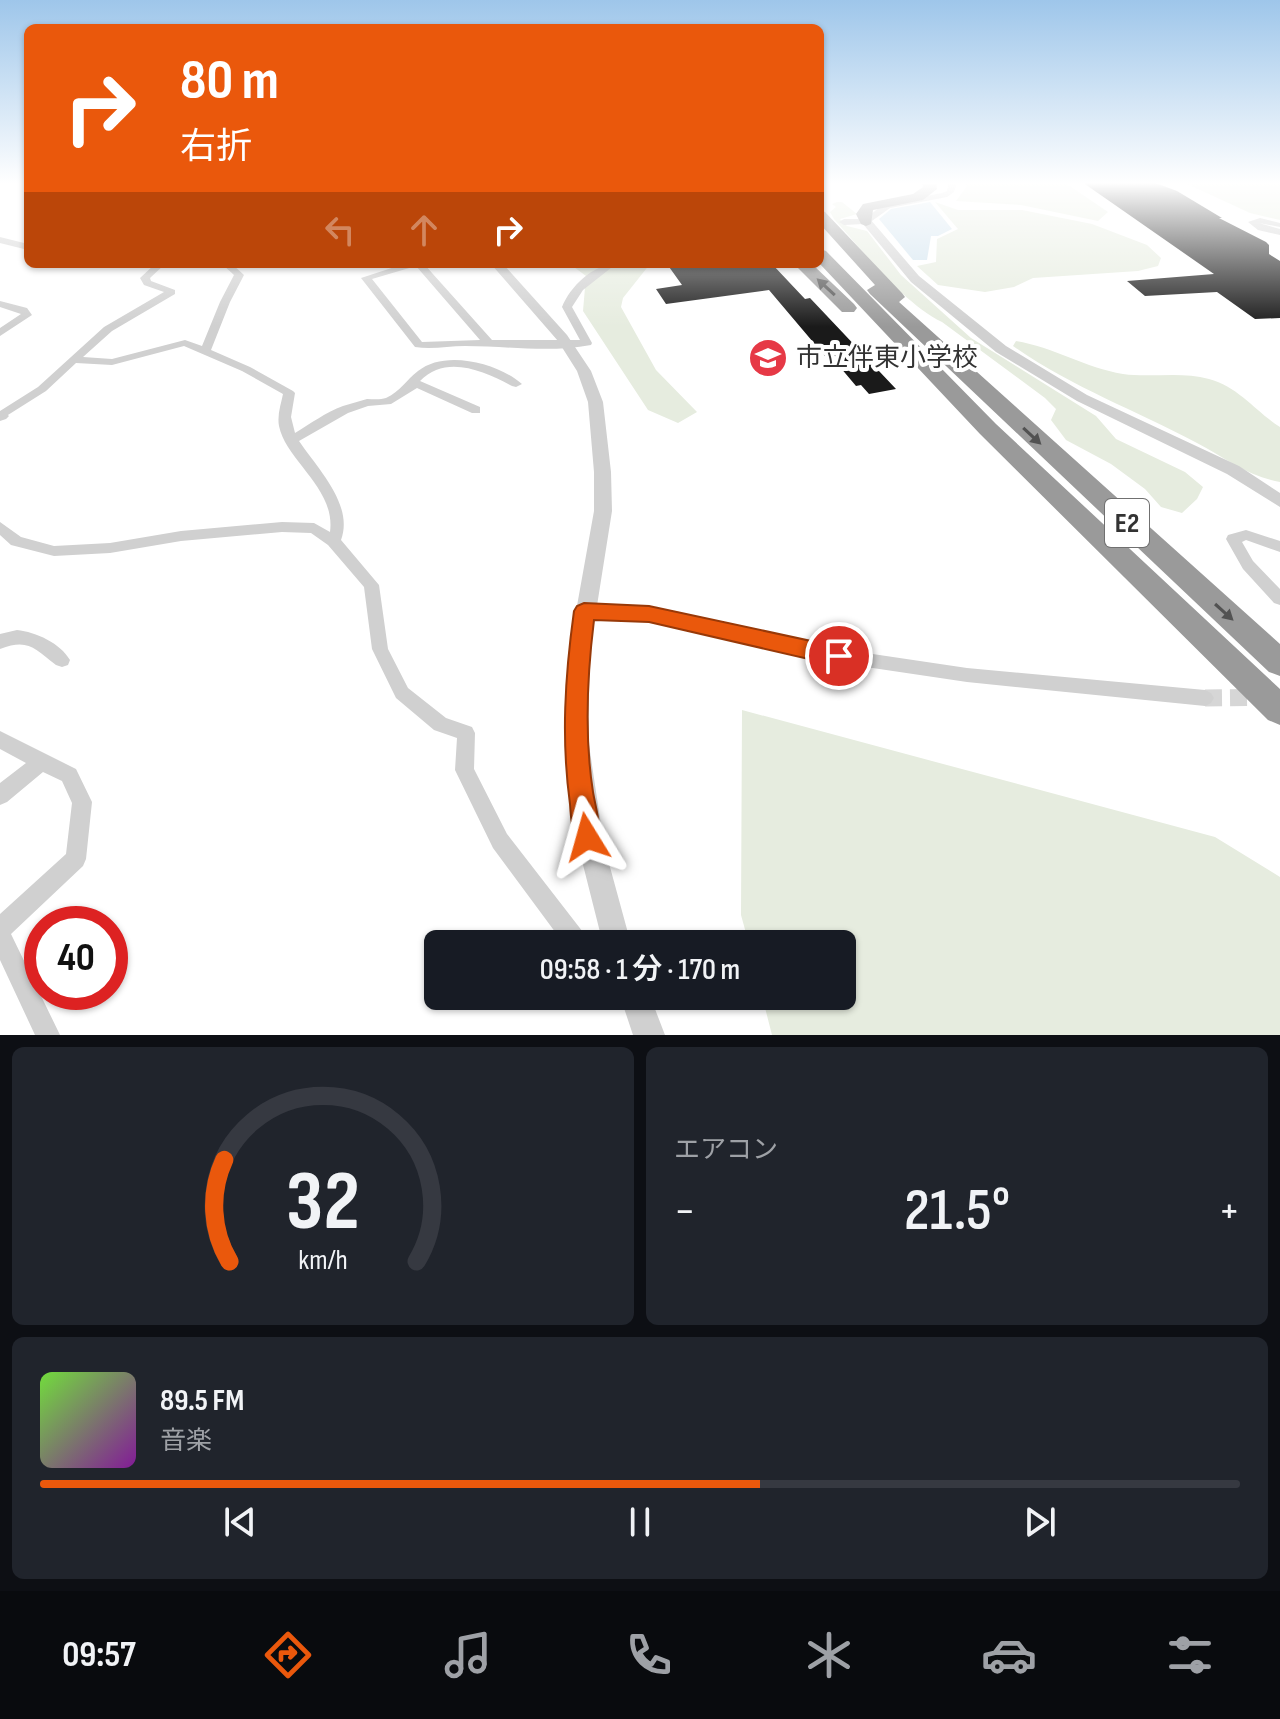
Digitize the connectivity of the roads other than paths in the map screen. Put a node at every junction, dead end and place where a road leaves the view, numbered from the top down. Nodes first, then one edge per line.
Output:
1 (834, 230) edge
2 (874, 230) edge
3 (824, 237) edge
4 (0, 240) edge
5 (24, 246) edge
6 (824, 258) edge
7 (154, 268) edge
8 (231, 268) edge
9 (402, 268) edge
10 (421, 268) edge
11 (500, 268) edge
12 (605, 268) edge
13 (806, 268) edge
14 (0, 304) edge
15 (0, 333) edge
16 (464, 343) junction
17 (489, 344) junction
18 (567, 345) junction
19 (206, 350) junction
20 (72, 360) junction
21 (455, 362) junction
22 (415, 384) junction
23 (516, 384) dead end
24 (974, 384) junction
25 (476, 410) dead end
26 (0, 416) edge
27 (294, 439) junction
28 (1280, 501) edge
29 (0, 527) edge
30 (1089, 530) junction
31 (333, 541) junction
32 (1280, 547) edge
33 (1280, 599) edge
34 (584, 611) junction
35 (0, 642) edge
36 (62, 660) dead end
37 (1280, 663) edge
38 (1205, 698) tunnel mouth
39 (1280, 710) edge
40 (0, 740) edge
41 (41, 762) junction
42 (0, 795) edge
43 (0, 929) edge
44 (567, 930) edge
45 (611, 930) edge
46 (0, 936) edge
47 (640, 1010) edge
48 (48, 1035) edge
49 (649, 1035) edge

1 - 24 highway
2 - 28 street
3 - 24 highway, E2
4 - 5 street
6 - 30 highway, E2
7 - 20 street
8 - 19 street
9 - 16 street
10 - 17 street
11 - 18 street
12 - 18 street
30 -> 13 highway
14 - 15 street
16 - 17 street
16 - 21 street
17 - 18 street
18 - 34 street
19 - 20 street
19 - 27 street
20 - 26 street
21 - 22 street
21 - 23 street
22 - 25 street
22 - 27 street
24 -> 37 highway, E2
27 - 31 street
29 - 31 street
30 - 39 highway, E2
31 - 44 street
32 - 33 street
34 - 38 street
34 - 45 street
35 - 36 street
40 - 41 street
41 - 42 street
41 - 43 street
46 - 48 street
47 - 49 street

